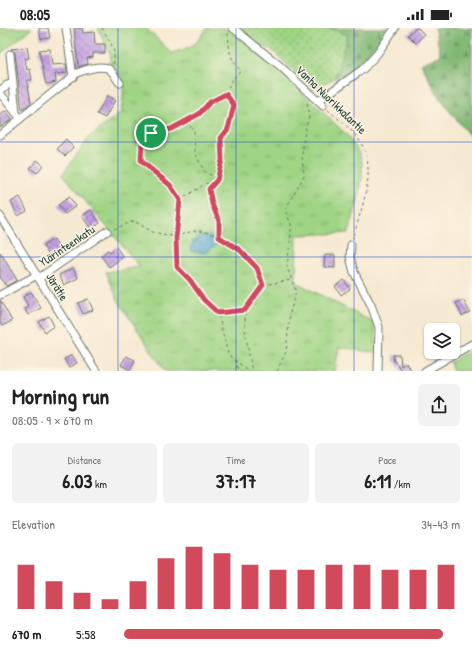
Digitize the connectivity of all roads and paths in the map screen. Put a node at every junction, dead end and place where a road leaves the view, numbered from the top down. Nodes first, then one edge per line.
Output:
1 (66, 28) edge
2 (102, 28) edge
3 (227, 28) edge
4 (233, 28) edge
5 (395, 28) edge
6 (10, 54) dead end
7 (111, 70) junction
8 (72, 77) junction
9 (120, 83) dead end
10 (13, 84) junction
11 (306, 90) junction
12 (0, 92) edge
13 (226, 94) junction
14 (321, 104) junction
15 (18, 116) junction
16 (185, 122) junction
17 (0, 135) edge
18 (217, 180) junction
19 (180, 200) junction
20 (0, 216) edge
21 (107, 232) joint
22 (176, 237) junction
23 (219, 237) junction
24 (351, 244) joint
25 (38, 277) junction
26 (292, 280) junction
27 (263, 285) junction
28 (0, 295) edge
29 (245, 310) junction
30 (218, 313) junction
31 (472, 344) edge
32 (235, 360) junction
33 (96, 371) edge
34 (238, 371) edge
35 (247, 371) edge
36 (252, 371) edge
37 (277, 371) edge
38 (378, 371) edge
39 (425, 371) edge

1 - 8 street
2 - 7 path
3 - 13 path
4 - 11 street, Vanha Nuorikkalantie
5 - 14 street
6 - 10 street
7 - 8 street
7 - 9 street
8 - 15 street
10 - 12 street
10 - 15 street
11 - 14 street, Vanha Nuorikkalantie
11 - 26 path
12 - 15 street
13 - 16 path
13 - 18 path
14 - 24 path, Vanha Nuorikkalantie
15 - 17 street
16 - 18 path
16 - 19 path
18 - 19 path
18 - 23 path
19 - 22 path
20 - 25 street, Järätie
21 - 22 path
21 - 25 street, Ylärinteenkatu
22 - 23 path
22 - 30 path
23 - 27 path
24 - 38 street
25 - 28 street, Ylärinteenkatu
25 - 33 street, Järätie
26 - 27 path
26 - 37 path
27 - 29 path
29 - 30 path
29 - 36 path
30 - 32 path
31 - 39 street
32 - 34 path
32 - 35 path

